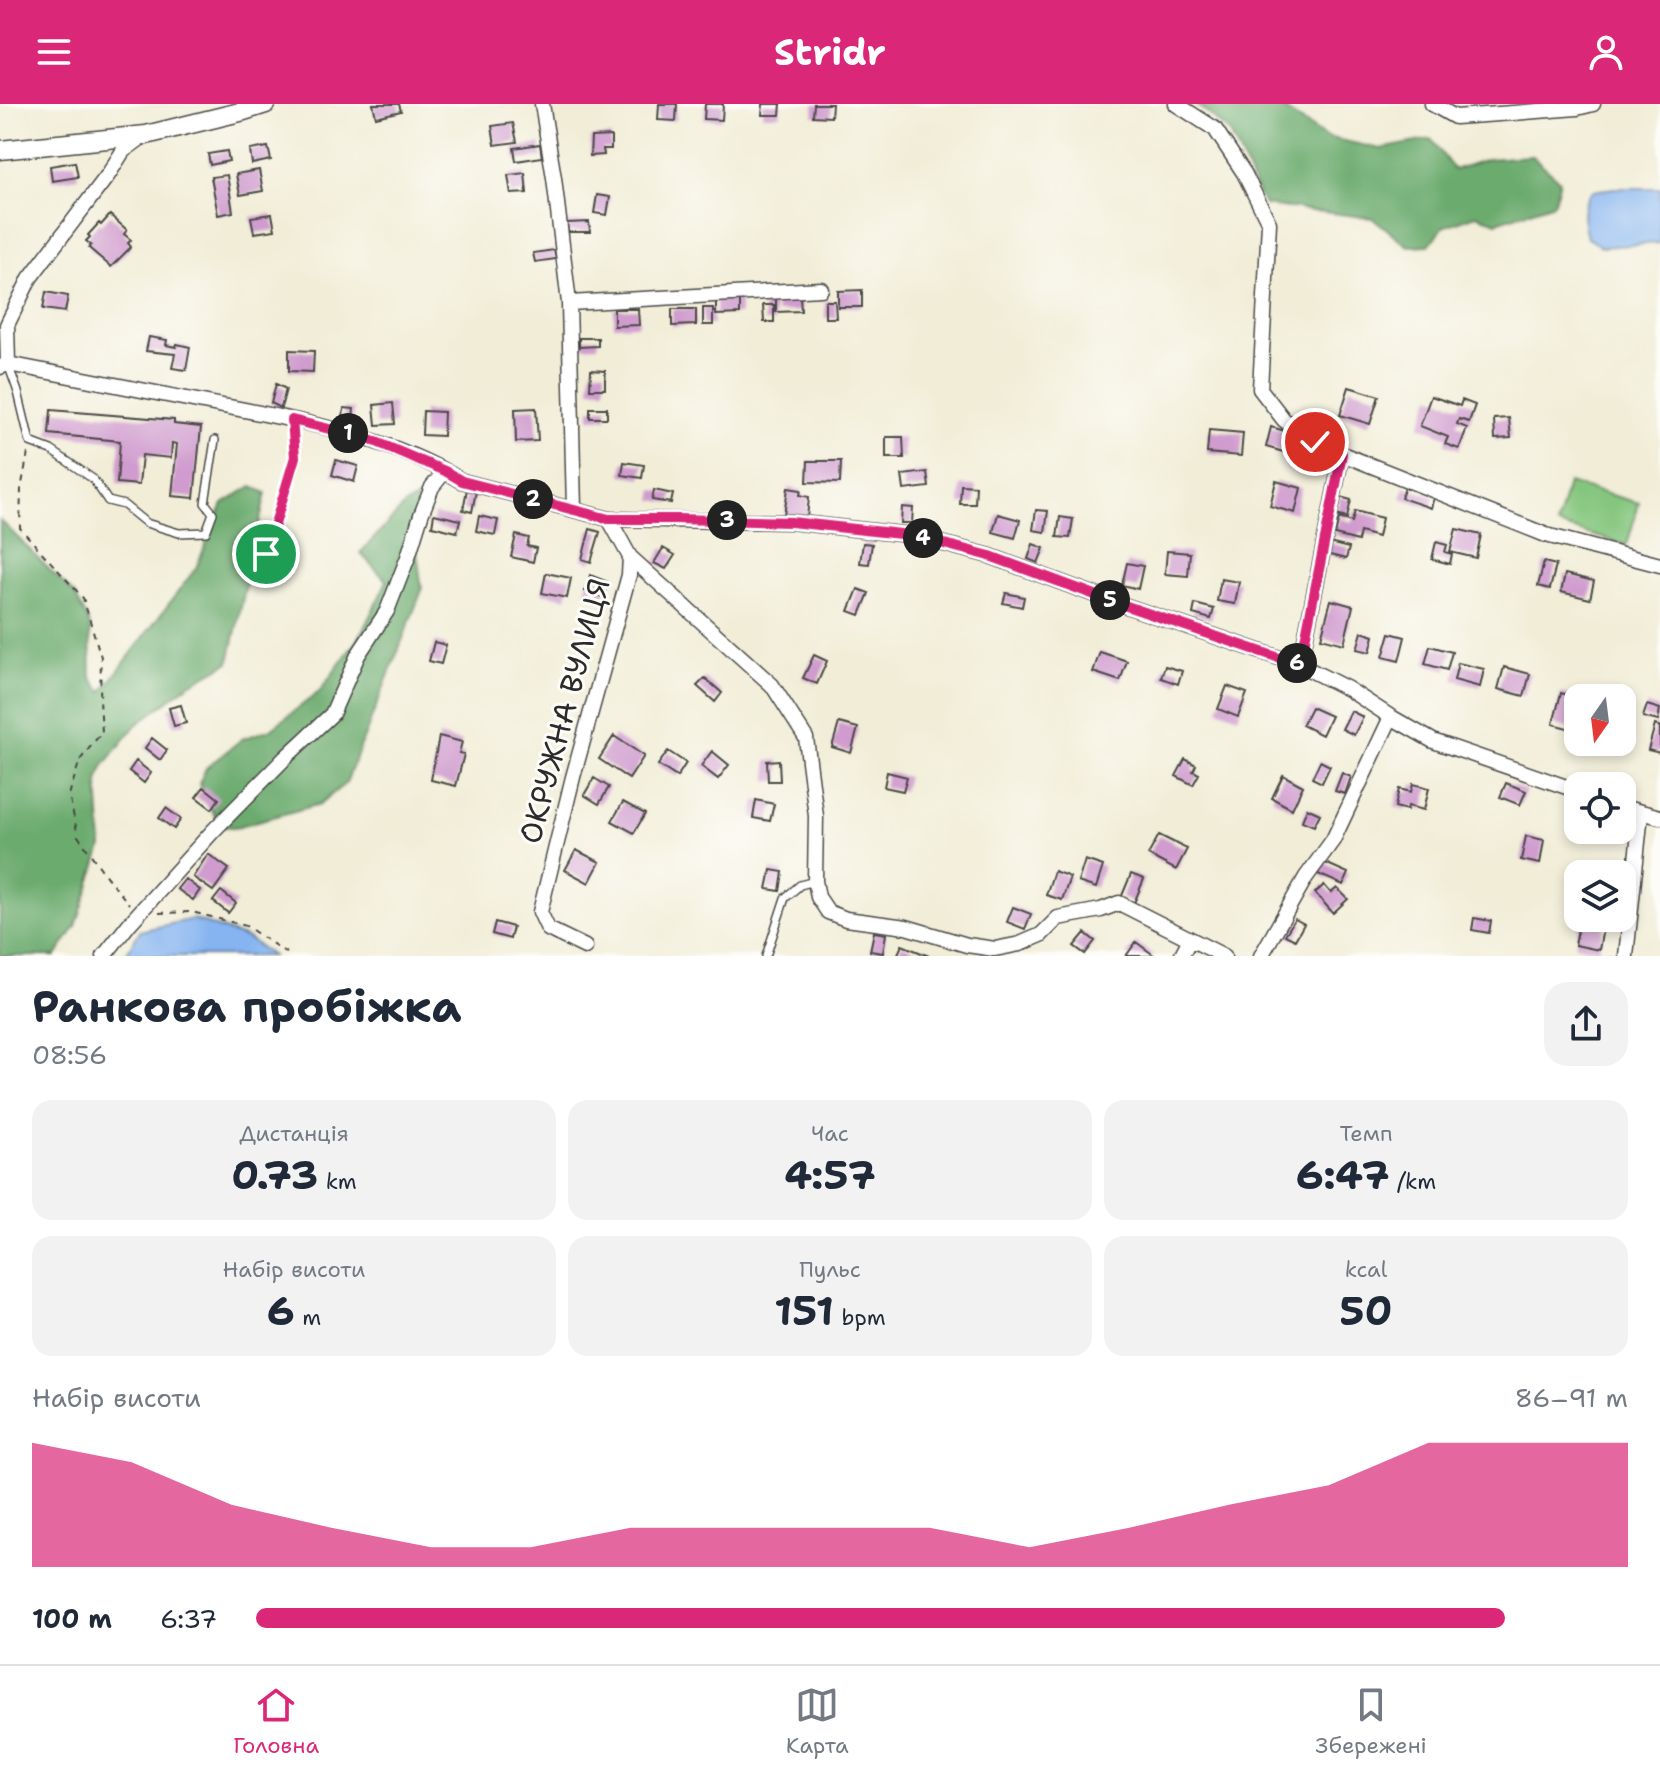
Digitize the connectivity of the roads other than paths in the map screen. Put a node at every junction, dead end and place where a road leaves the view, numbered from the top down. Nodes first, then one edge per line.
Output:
1 (266, 104) edge
2 (542, 104) edge
3 (554, 104) edge
4 (1176, 104) edge
5 (1432, 104) edge
6 (1593, 104) edge
7 (244, 108) edge
8 (146, 135) junction
9 (2, 146) edge
10 (821, 289) dead end
11 (569, 303) junction
12 (4, 366) edge
13 (292, 420) junction
14 (215, 440) dead end
15 (1342, 454) junction
16 (445, 471) junction
17 (574, 509) junction
18 (609, 519) junction
19 (266, 554) dead end
20 (630, 557) junction
21 (1660, 565) edge
22 (1300, 665) junction
23 (1391, 717) junction
24 (1564, 786) edge
25 (1636, 811) edge
26 (1641, 813) junction
27 (1660, 817) edge
28 (815, 881) junction
29 (1190, 939) junction
30 (585, 947) dead end
31 (964, 950) edge
32 (104, 956) edge
33 (766, 956) edge
34 (1181, 956) edge
35 (1224, 956) edge
36 (1261, 956) edge
37 (1626, 956) edge

1 - 7 street
2 - 3 street
2 - 11 street
4 - 15 street
5 - 6 street
7 - 8 street
8 - 9 street
8 - 12 street
10 - 11 street
11 - 17 street
12 - 13 street
12 - 14 lane
13 - 16 street
13 - 19 lane
15 - 21 street
15 - 22 street
16 - 17 street
16 - 32 street
17 - 18 street
18 - 20 street
18 - 22 street
20 - 28 street, ОКРУЖНА ВУЛИЦЯ
20 - 30 street, ОКРУЖНА ВУЛИЦЯ
22 - 23 street
23 - 24 street
23 - 36 street
25 - 26 street
26 - 27 street
26 - 37 street
28 - 31 street, ОКРУЖНА ВУЛИЦЯ
28 - 33 lane
29 - 31 street, ОКРУЖНА ВУЛИЦЯ
29 - 34 street
29 - 35 street, ОКРУЖНА ВУЛИЦЯ

